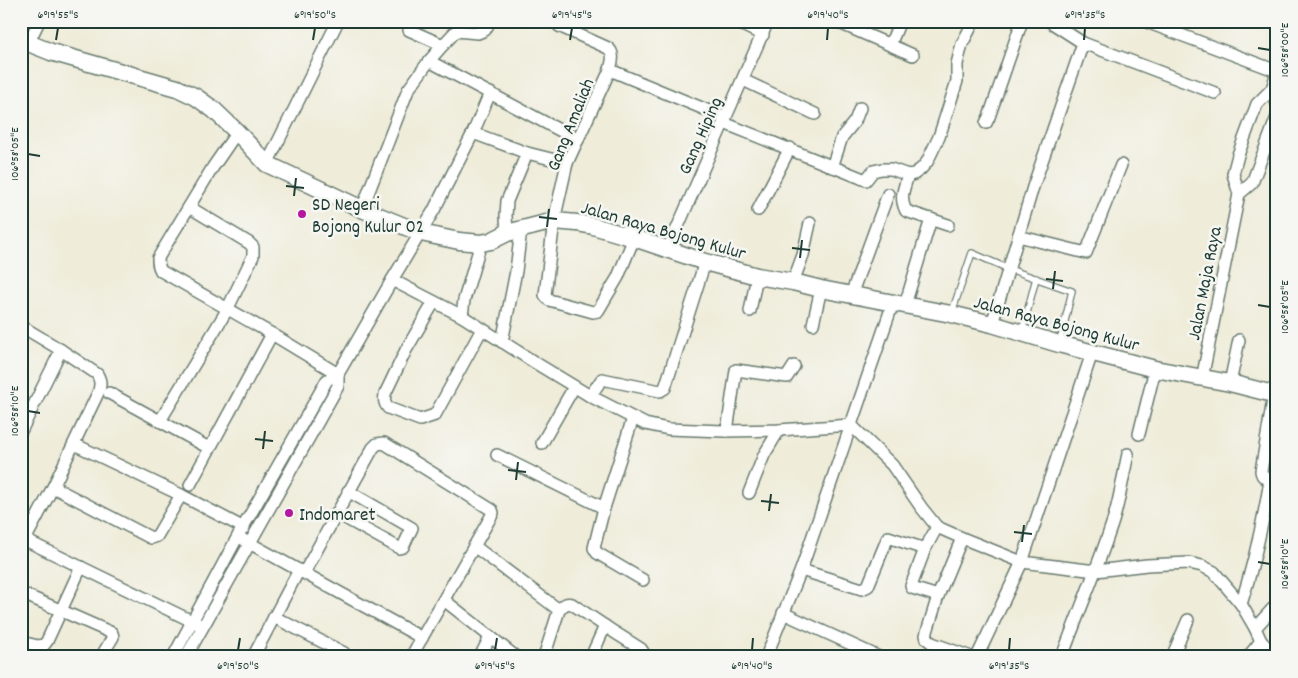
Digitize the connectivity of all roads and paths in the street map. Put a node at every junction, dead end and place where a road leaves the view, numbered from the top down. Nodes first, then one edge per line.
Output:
1 (40, 21) edge
2 (338, 21) edge
3 (490, 21) edge
4 (734, 21) edge
5 (768, 21) edge
6 (900, 21) edge
7 (974, 21) edge
8 (1022, 21) edge
9 (1049, 21) edge
10 (1144, 21) edge
11 (842, 23) edge
12 (559, 26) dead end
13 (409, 30) dead end
14 (763, 35) junction
15 (25, 41) edge
16 (1083, 43) junction
17 (890, 45) junction
18 (443, 46) junction
19 (913, 55) dead end
20 (429, 61) junction
21 (610, 70) junction
22 (1277, 71) edge
23 (743, 80) junction
24 (1272, 89) junction
25 (490, 93) junction
26 (1215, 93) dead end
27 (1277, 104) edge
28 (860, 108) dead end
29 (815, 114) dead end
30 (1277, 117) edge
31 (725, 121) junction
32 (986, 123) dead end
33 (237, 132) junction
34 (473, 133) junction
35 (578, 140) junction
36 (790, 148) junction
37 (527, 153) junction
38 (568, 162) junction
39 (267, 164) junction
40 (1121, 165) dead end
41 (832, 167) junction
42 (908, 174) junction
43 (888, 194) dead end
44 (1239, 194) junction
45 (189, 207) junction
46 (362, 209) junction
47 (758, 210) dead end
48 (931, 219) junction
49 (554, 221) junction
50 (810, 223) dead end
51 (948, 224) dead end
52 (514, 231) junction
53 (421, 233) junction
54 (1018, 236) junction
55 (634, 238) junction
56 (481, 243) junction
57 (668, 249) junction
58 (705, 262) junction
59 (1009, 269) junction
60 (756, 276) junction
61 (1036, 278) junction
62 (392, 280) junction
63 (793, 282) junction
64 (821, 289) junction
65 (851, 295) junction
66 (434, 302) junction
67 (899, 304) junction
68 (227, 310) junction
69 (750, 311) dead end
70 (951, 314) junction
71 (462, 316) junction
72 (813, 324) dead end
73 (992, 324) junction
74 (21, 326) edge
75 (482, 329) junction
76 (1022, 333) junction
77 (272, 334) junction
78 (1239, 340) dead end
79 (502, 342) junction
80 (1059, 344) junction
81 (61, 350) junction
82 (1092, 353) junction
83 (794, 366) dead end
84 (1155, 369) junction
85 (338, 374) junction
86 (1202, 379) junction
87 (1230, 383) junction
88 (574, 387) junction
89 (108, 393) dead end
90 (1276, 394) edge
91 (590, 396) junction
92 (633, 418) junction
93 (160, 420) junction
94 (850, 425) junction
95 (779, 430) junction
96 (21, 431) edge
97 (727, 431) junction
98 (1139, 434) dead end
99 (542, 443) dead end
100 (74, 444) junction
101 (209, 448) junction
102 (1128, 454) dead end
103 (497, 455) dead end
104 (1274, 482) edge
105 (190, 485) dead end
106 (54, 487) junction
107 (348, 491) junction
108 (749, 493) dead end
109 (181, 494) junction
110 (604, 508) junction
111 (336, 513) junction
112 (937, 527) junction
113 (241, 532) junction
114 (962, 538) junction
115 (23, 539) edge
116 (250, 544) junction
117 (474, 546) junction
118 (925, 550) junction
119 (1022, 562) junction
120 (81, 567) junction
121 (801, 570) junction
122 (1096, 571) junction
123 (301, 572) junction
124 (643, 580) dead end
125 (21, 592) edge
126 (938, 596) junction
127 (444, 600) junction
128 (1241, 604) junction
129 (1277, 604) edge
130 (60, 610) junction
131 (559, 610) junction
132 (783, 613) junction
133 (274, 617) junction
134 (1188, 620) dead end
135 (198, 624) junction
136 (605, 626) junction
137 (1255, 628) junction
138 (490, 637) junction
139 (422, 638) junction
140 (1261, 641) junction
141 (21, 642) edge
142 (101, 657) edge
143 (173, 657) edge
144 (186, 657) edge
145 (253, 657) edge
146 (346, 657) edge
147 (411, 657) edge
148 (480, 657) edge
149 (516, 657) edge
150 (544, 657) edge
151 (591, 657) edge
152 (643, 657) edge
153 (766, 657) edge
154 (879, 657) edge
155 (971, 657) edge
156 (977, 657) edge
157 (1062, 657) edge
158 (1172, 657) edge
159 (1248, 657) edge
160 (1276, 657) edge

1 - 15 street
2 - 39 street
3 - 18 street
4 - 14 street
5 - 14 street, Gang Hiping
6 - 17 street
7 - 42 street
8 - 32 street
9 - 16 street
10 - 22 street
11 - 17 street
12 - 21 street
13 - 18 street
14 - 23 street, Gang Hiping
15 - 33 main road, Jalan Raya Bojong Kulur
16 - 26 street
16 - 54 street
17 - 19 street
18 - 20 street
20 - 25 street
20 - 46 street
21 - 31 street
21 - 35 street, Gang Amaliah
22 - 24 street
23 - 29 street
23 - 31 street, Gang Hiping
24 - 27 street
24 - 44 street
25 - 34 street
25 - 35 street
28 - 41 street
30 - 44 street
31 - 36 street
31 - 57 street, Gang Hiping
33 - 39 main road, Jalan Raya Bojong Kulur
33 - 45 street
34 - 37 street
34 - 53 street
35 - 38 street, Gang Amaliah
36 - 41 street
36 - 47 street
37 - 38 street
37 - 52 street
38 - 49 street, Gang Amaliah
39 - 46 main road, Jalan Raya Bojong Kulur
40 - 54 street
41 - 42 street
42 - 48 street
43 - 65 street
44 - 86 street, Jalan Maja Raya
45 - 68 street
45 - 68 street
46 - 53 main road, Jalan Raya Bojong Kulur
48 - 51 street
48 - 67 street
49 - 52 main road, Jalan Raya Bojong Kulur
49 - 55 main road, Jalan Raya Bojong Kulur
49 - 55 street, Gang Amaliah
50 - 63 street
52 - 56 main road, Jalan Raya Bojong Kulur
52 - 79 street
53 - 56 main road, Jalan Raya Bojong Kulur
53 - 62 street
54 - 59 street
55 - 57 main road, Jalan Raya Bojong Kulur
56 - 71 street
57 - 58 main road, Jalan Raya Bojong Kulur
58 - 60 main road, Jalan Raya Bojong Kulur
58 - 91 street
59 - 61 lane
59 - 70 lane
59 - 73 street
60 - 63 main road, Jalan Raya Bojong Kulur
60 - 69 street
61 - 76 lane
61 - 80 lane
62 - 66 street
62 - 85 street
63 - 64 main road, Jalan Raya Bojong Kulur
64 - 65 main road, Jalan Raya Bojong Kulur
64 - 72 street
65 - 67 main road, Jalan Raya Bojong Kulur
66 - 71 street
66 - 75 street
67 - 70 main road, Jalan Raya Bojong Kulur
67 - 94 street
68 - 77 street
68 - 93 street
70 - 73 main road, Jalan Raya Bojong Kulur
71 - 75 street
73 - 76 main road, Jalan Raya Bojong Kulur
74 - 81 street
75 - 79 street
76 - 80 main road, Jalan Raya Bojong Kulur
77 - 85 street
77 - 101 street
78 - 87 street
79 - 88 street
80 - 82 main road, Jalan Raya Bojong Kulur
81 - 96 street
81 - 100 street
82 - 84 main road, Jalan Raya Bojong Kulur
82 - 119 street
83 - 97 street
84 - 86 main road, Jalan Raya Bojong Kulur
84 - 98 street
85 - 113 street
85 - 116 street
86 - 87 main road, Jalan Raya Bojong Kulur
87 - 90 main road, Jalan Raya Bojong Kulur
88 - 91 street
88 - 99 street
89 - 93 street
90 - 104 street
91 - 92 street
92 - 97 street
92 - 110 street
93 - 101 street
94 - 95 street
94 - 112 street
94 - 121 street
95 - 97 street
95 - 108 street
100 - 106 street
100 - 109 street
101 - 105 street
102 - 122 street
103 - 110 street
104 - 128 street
106 - 109 street
106 - 115 street
107 - 111 street
107 - 111 street
107 - 117 street
109 - 113 street
110 - 124 street
111 - 123 street
112 - 114 street
112 - 118 street
113 - 116 street
113 - 135 street
114 - 119 street
114 - 126 street
115 - 120 street
116 - 123 street
116 - 135 street
117 - 127 street
117 - 131 street
118 - 121 street
118 - 126 street
119 - 122 street
119 - 156 street
120 - 130 street
120 - 135 street
121 - 132 street
122 - 128 street
122 - 157 street
123 - 133 street
123 - 139 street
125 - 130 street
126 - 155 street
127 - 138 street
127 - 139 street
128 - 137 street
129 - 137 street
130 - 141 street
130 - 142 street
131 - 136 street
131 - 150 street
132 - 153 street
132 - 154 street
133 - 145 street
133 - 146 street
134 - 158 street
135 - 143 street
135 - 144 street
136 - 151 street
136 - 152 street
137 - 140 street
138 - 148 street
138 - 149 street
139 - 147 street
140 - 159 street
140 - 160 street

